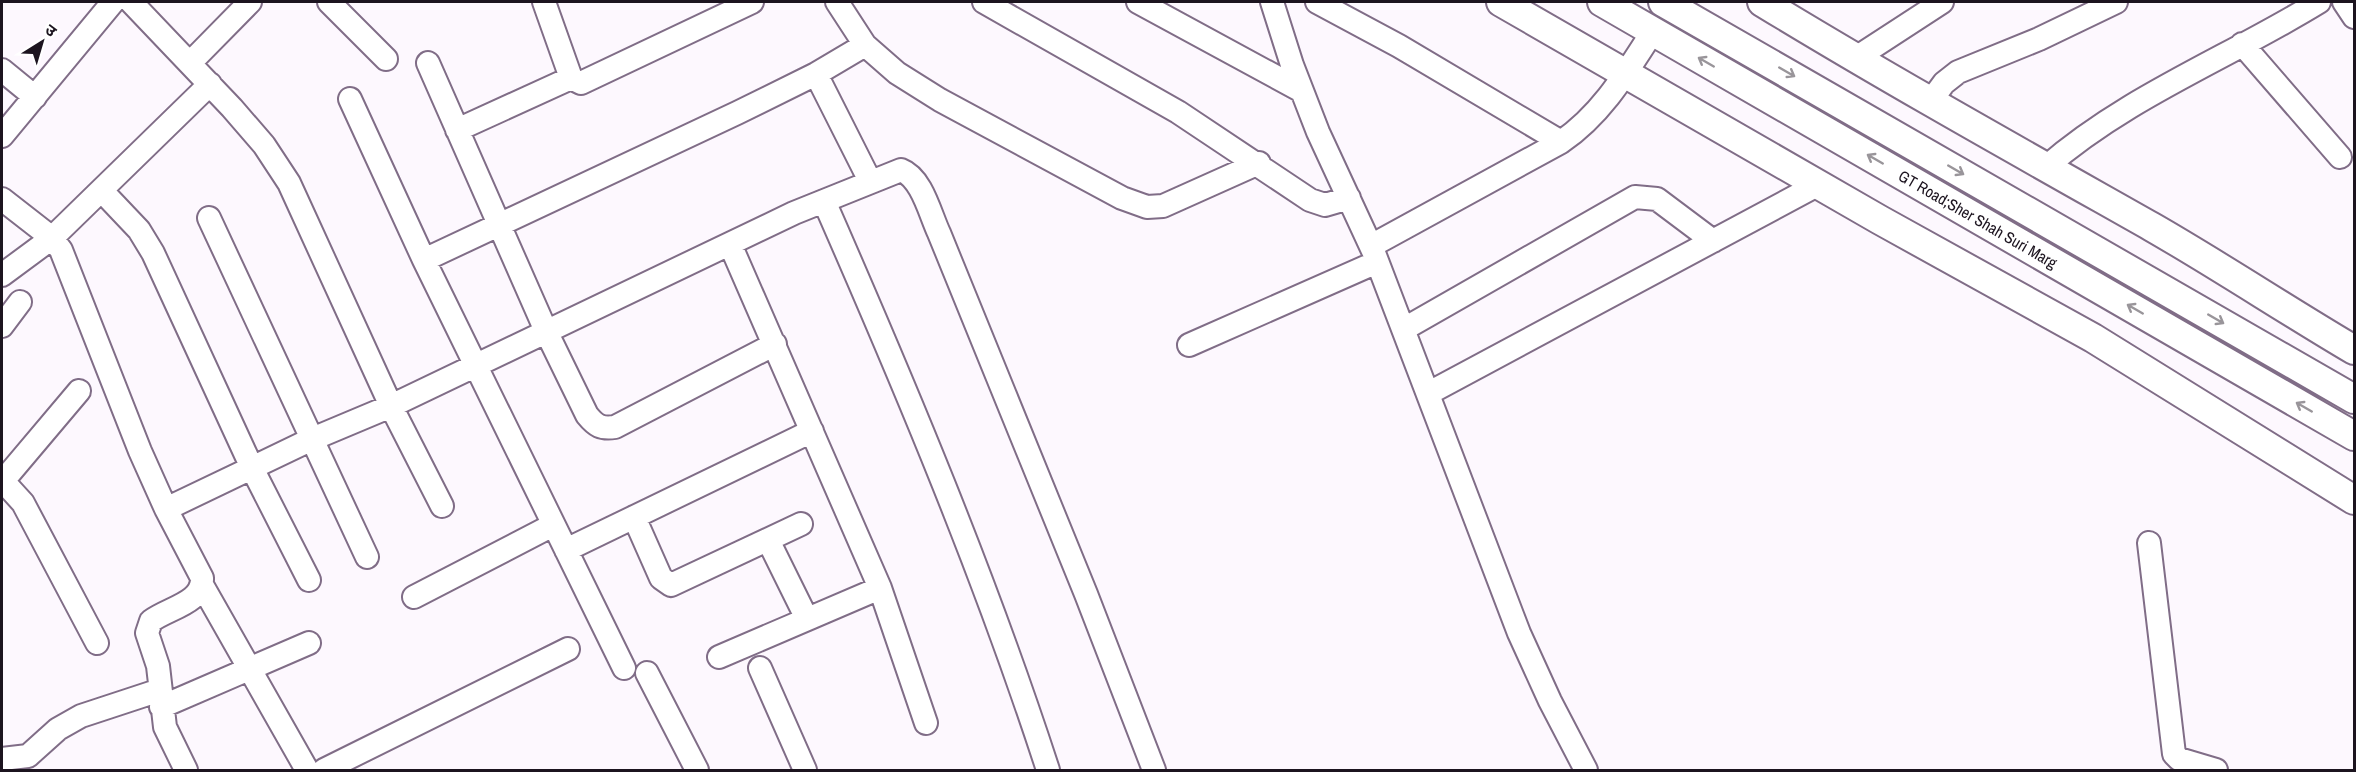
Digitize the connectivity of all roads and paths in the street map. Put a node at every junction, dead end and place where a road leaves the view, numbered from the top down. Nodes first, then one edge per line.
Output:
1 (113, 2) edge
2 (130, 2) edge
3 (250, 2) edge
4 (329, 2) edge
5 (544, 2) edge
6 (752, 2) edge
7 (837, 2) edge
8 (984, 2) edge
9 (1138, 2) edge
10 (1272, 2) edge
11 (1317, 2) edge
12 (1501, 2) edge
13 (1602, 2) edge
14 (1663, 2) edge
15 (1762, 2) edge
16 (1942, 2) edge
17 (2116, 2) edge
18 (2319, 2) edge
19 (2344, 2) edge
20 (2355, 17) edge
21 (1653, 31) junction
22 (2242, 44) junction
23 (865, 45) junction
24 (1856, 58) junction
25 (386, 59) dead end
26 (190, 63) junction
27 (428, 63) dead end
28 (2, 70) edge
29 (816, 74) junction
30 (1625, 74) junction
31 (571, 78) junction
32 (210, 84) junction
33 (1302, 91) junction
34 (35, 96) junction
35 (350, 99) dead end
36 (1930, 102) junction
37 (457, 130) junction
38 (2, 136) edge
39 (1561, 142) junction
40 (2340, 157) dead end
41 (1258, 163) junction
42 (2045, 168) junction
43 (870, 181) junction
44 (1819, 184) junction
45 (102, 191) junction
46 (1349, 198) junction
47 (2, 199) edge
48 (824, 201) junction
49 (209, 218) dead end
50 (498, 225) junction
51 (52, 238) junction
52 (1713, 241) junction
53 (730, 244) junction
54 (1374, 254) junction
55 (423, 260) junction
56 (2, 275) edge
57 (20, 302) dead end
58 (2, 326) edge
59 (1404, 328) junction
60 (546, 331) junction
61 (775, 344) junction
62 (1189, 345) dead end
63 (2355, 350) edge
64 (476, 366) junction
65 (78, 391) dead end
66 (1430, 393) junction
67 (2355, 399) edge
68 (391, 406) junction
69 (812, 430) junction
70 (2355, 436) edge
71 (310, 440) junction
72 (252, 468) junction
73 (2, 480) edge
74 (2355, 500) edge
75 (441, 507) dead end
76 (166, 509) junction
77 (634, 518) junction
78 (801, 524) dead end
79 (553, 525) junction
80 (768, 540) junction
81 (2149, 543) dead end
82 (566, 550) junction
83 (367, 557) dead end
84 (309, 580) dead end
85 (202, 585) junction
86 (880, 588) junction
87 (414, 597) dead end
88 (807, 619) junction
89 (98, 643) dead end
90 (309, 643) dead end
91 (568, 649) dead end
92 (719, 657) dead end
93 (624, 668) dead end
94 (760, 668) dead end
95 (250, 669) junction
96 (647, 674) dead end
97 (160, 698) junction
98 (926, 723) dead end
99 (2, 759) edge
100 (1577, 768) edge
101 (186, 771) edge
102 (307, 771) edge
103 (324, 771) edge
104 (697, 771) edge
105 (805, 771) edge
106 (1048, 771) edge
107 (1154, 771) edge
108 (2216, 771) edge

1 - 34 street
2 - 26 street
3 - 26 street
4 - 25 street
5 - 31 street
6 - 31 street
7 - 23 street
8 - 41 street
9 - 33 street
10 - 33 street
11 - 39 street
12 - 30 main road
13 - 21 main road, GT Road;Sher Shah Suri Marg
14 -> 67 main road, GT Road;Sher Shah Suri Marg
15 - 24 main road
16 - 24 street
17 - 36 street
18 - 22 street
19 - 20 street
21 - 30 street
70 -> 21 main road, GT Road;Sher Shah Suri Marg
22 - 40 street
22 - 42 street
23 - 29 street
23 - 41 street
24 - 36 main road
26 - 32 street
27 - 37 street
28 - 34 street
29 - 43 street
29 - 50 street
30 - 39 street
30 - 44 main road
31 - 37 street
32 - 45 street
32 - 68 street
33 - 46 street
34 - 38 street
35 - 55 street
36 - 42 main road
37 - 50 street
39 - 54 street
41 - 46 street
42 - 63 main road
43 - 48 street
43 - 107 street
44 - 52 street
44 - 74 main road
45 - 51 street
45 - 72 street
46 - 54 street
47 - 51 street
48 - 53 street
48 - 106 street
49 - 71 street
50 - 55 street
50 - 60 street
51 - 56 street
51 - 76 street
52 - 59 street
52 - 66 street
53 - 60 street
53 - 61 street
54 - 59 street
54 - 62 street
55 - 64 street
57 - 58 street
59 - 66 street
60 - 61 street
60 - 64 street
61 - 69 street
64 - 68 street
64 - 79 street
65 - 73 street
66 - 100 street
68 - 71 street
68 - 75 street
69 - 77 street
69 - 86 street
71 - 72 street
71 - 83 street
72 - 76 street
72 - 84 street
73 - 89 street
76 - 85 street
77 - 80 street
77 - 82 street
78 - 80 street
79 - 82 street
79 - 87 street
80 - 88 street
81 - 108 street
82 - 93 street
85 - 95 street
85 - 97 street
86 - 88 street
86 - 98 street
88 - 92 street
90 - 95 street
91 - 103 street
94 - 105 street
95 - 97 street
95 - 102 street
96 - 104 street
97 - 99 street
97 - 101 street

